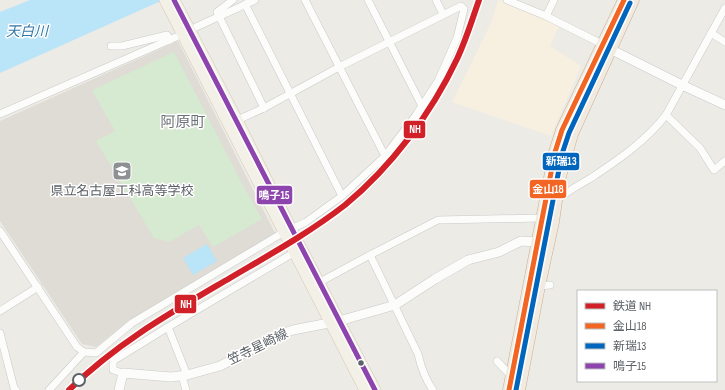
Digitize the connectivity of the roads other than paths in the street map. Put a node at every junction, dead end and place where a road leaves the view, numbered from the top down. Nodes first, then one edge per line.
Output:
1 (165, 0) edge
2 (174, 0) edge
3 (233, 0) edge
4 (255, 0) edge
5 (305, 0) edge
6 (368, 0) edge
7 (436, 0) edge
8 (507, 0) edge
9 (554, 0) edge
10 (624, 0) edge
11 (633, 0) edge
12 (245, 4) junction
13 (725, 8) edge
14 (176, 13) junction
15 (443, 14) junction
16 (219, 16) junction
17 (546, 16) junction
18 (196, 27) dead end
19 (711, 33) junction
20 (390, 41) junction
21 (725, 42) edge
22 (111, 46) dead end
23 (606, 46) junction
24 (339, 67) junction
25 (682, 85) junction
26 (290, 94) junction
27 (725, 105) edge
28 (422, 106) junction
29 (264, 108) junction
30 (0, 114) edge
31 (666, 115) junction
32 (233, 122) junction
33 (385, 156) junction
34 (725, 161) edge
35 (342, 196) junction
36 (557, 200) junction
37 (542, 218) junction
38 (288, 230) junction
39 (0, 231) edge
40 (537, 242) junction
41 (295, 252) junction
42 (370, 254) junction
43 (320, 282) junction
44 (38, 287) junction
45 (395, 305) junction
46 (0, 311) edge
47 (335, 322) junction
48 (168, 327) junction
49 (0, 333) edge
50 (84, 352) junction
51 (497, 361) dead end
52 (123, 373) junction
53 (185, 375) junction
54 (512, 377) junction
55 (16, 390) edge
56 (49, 390) edge
57 (119, 390) edge
58 (186, 390) edge
59 (365, 390) edge
60 (375, 390) edge
61 (433, 390) edge
62 (509, 390) edge
63 (519, 390) edge

1 - 14 main road
2 - 14 main road
3 - 16 street
4 - 12 street
5 - 24 street
6 - 20 street
7 - 15 street
8 - 17 street
9 - 17 street
10 - 23 highway
11 - 23 highway
12 - 16 street
12 - 26 street
13 - 19 street
14 - 32 main road
15 - 20 street
15 - 28 street
16 - 18 street
16 - 29 street
17 - 23 street
19 - 21 street
19 - 25 street
20 - 24 street
20 - 28 street
22 - 30 street
23 - 25 main road
23 - 36 highway
23 - 37 highway
24 - 26 street
24 - 33 street
25 - 27 main road
25 - 31 street
26 - 29 street
26 - 35 street
28 - 33 street
29 - 32 street
31 - 34 street
31 - 36 street
32 - 38 main road
33 - 35 street
35 - 38 street
36 - 37 street
36 - 63 highway
37 - 40 highway
37 - 42 street
38 - 41 main road
38 - 43 main road
38 - 50 street
39 - 44 street
40 - 45 main road, 笠寺星崎線
40 - 54 highway
41 - 47 main road
41 - 48 street
42 - 43 street
42 - 45 street
43 - 47 main road
44 - 46 street
44 - 50 street
45 - 47 main road, 笠寺星崎線
45 - 61 street
47 - 53 main road, 笠寺星崎線
47 - 59 main road
47 - 60 main road
48 - 52 street
48 - 53 street
49 - 55 street
50 - 56 street
51 - 54 street
52 - 53 main road, 笠寺星崎線
52 - 57 main road
53 - 58 street
54 - 62 highway

